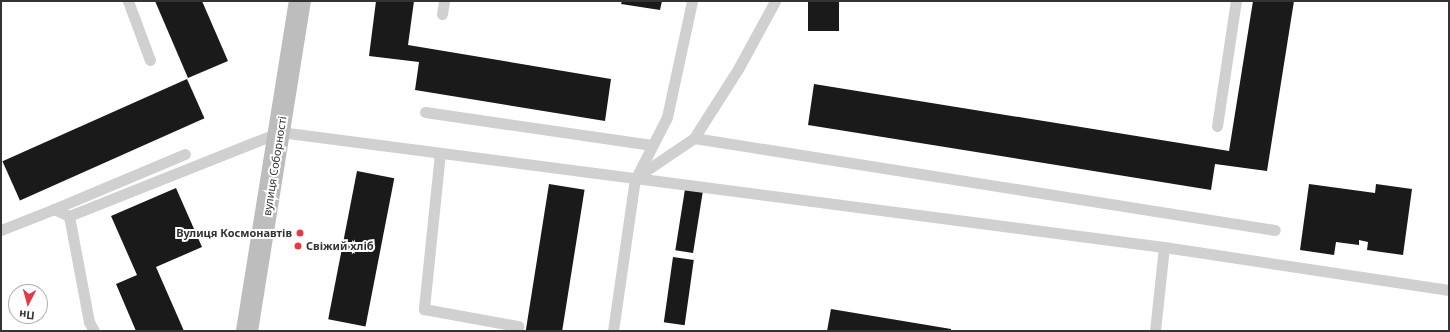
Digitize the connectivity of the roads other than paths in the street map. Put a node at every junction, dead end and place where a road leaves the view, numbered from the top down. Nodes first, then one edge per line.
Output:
1 (128, 1) edge
2 (300, 1) edge
3 (444, 1) edge
4 (692, 1) edge
5 (775, 1) edge
6 (1236, 1) edge
7 (442, 14) dead end
8 (150, 60) dead end
9 (425, 112) dead end
10 (1217, 126) dead end
11 (280, 132) junction
12 (694, 138) junction
13 (652, 145) junction
14 (440, 153) junction
15 (185, 154) dead end
16 (637, 176) junction
17 (54, 209) junction
18 (68, 216) junction
19 (1, 230) edge
20 (1275, 230) dead end
21 (1164, 247) junction
22 (1449, 290) edge
23 (94, 331) edge
24 (247, 331) edge
25 (517, 331) edge
26 (613, 331) edge
27 (1155, 331) edge

1 - 8 lane
2 - 11 street, вулиця Соборності
3 - 7 lane
4 - 13 lane
5 - 12 lane
6 - 10 lane
9 - 13 lane
11 - 14 lane
11 - 18 lane
11 - 24 street, вулиця Соборності
12 - 16 lane
12 - 20 lane
13 - 16 lane
14 - 16 lane
14 - 25 lane
15 - 17 lane
16 - 21 lane
16 - 26 lane
17 - 18 lane
17 - 19 lane
18 - 23 lane
21 - 22 lane
21 - 27 lane

